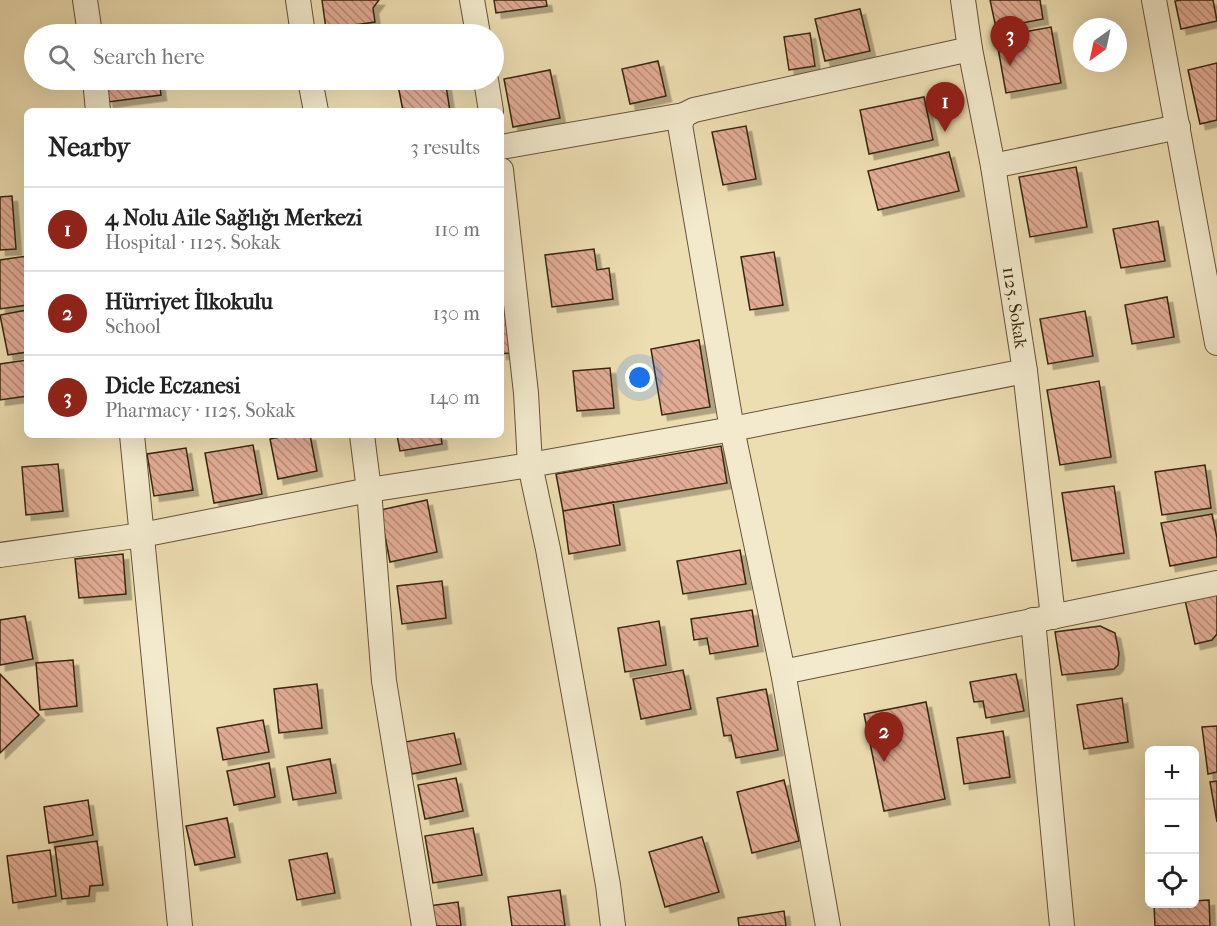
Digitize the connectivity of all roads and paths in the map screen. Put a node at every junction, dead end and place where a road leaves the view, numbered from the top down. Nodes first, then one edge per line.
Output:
1 (85, 0) edge
2 (298, 0) edge
3 (472, 0) edge
4 (963, 0) edge
5 (1154, 0) edge
6 (89, 24) edge
7 (302, 24) edge
8 (476, 24) edge
9 (970, 49) junction
10 (95, 90) edge
11 (312, 90) edge
12 (488, 90) edge
13 (98, 108) edge
14 (315, 108) edge
15 (491, 108) edge
16 (684, 115) junction
17 (1178, 127) junction
18 (504, 146) edge
19 (993, 166) junction
20 (504, 197) edge
21 (1217, 343) edge
22 (1025, 370) junction
23 (732, 429) junction
24 (132, 438) edge
25 (362, 438) edge
26 (530, 465) junction
27 (369, 490) junction
28 (142, 535) junction
29 (0, 555) edge
30 (1217, 583) edge
31 (1043, 618) junction
32 (783, 672) junction
33 (180, 926) edge
34 (424, 926) edge
35 (613, 926) edge
36 (828, 926) edge
37 (1062, 926) edge

1 - 6 street
2 - 7 street
3 - 8 street
4 - 9 street, 1125. Sokak
5 - 17 street
9 - 16 street
9 - 19 street, 1125. Sokak
10 - 13 street
11 - 14 street
12 - 15 street
16 - 18 street
16 - 23 street
17 - 19 street
17 - 21 street
19 - 22 street, 1125. Sokak
20 - 26 street
22 - 23 street
22 - 31 street, 1125. Sokak
23 - 26 street
23 - 32 street
24 - 28 street
25 - 27 street
26 - 27 street
26 - 35 street
27 - 28 street
27 - 34 street
28 - 29 street
28 - 33 street
30 - 31 street
31 - 32 street
31 - 37 street, 1125. Sokak
32 - 36 street

